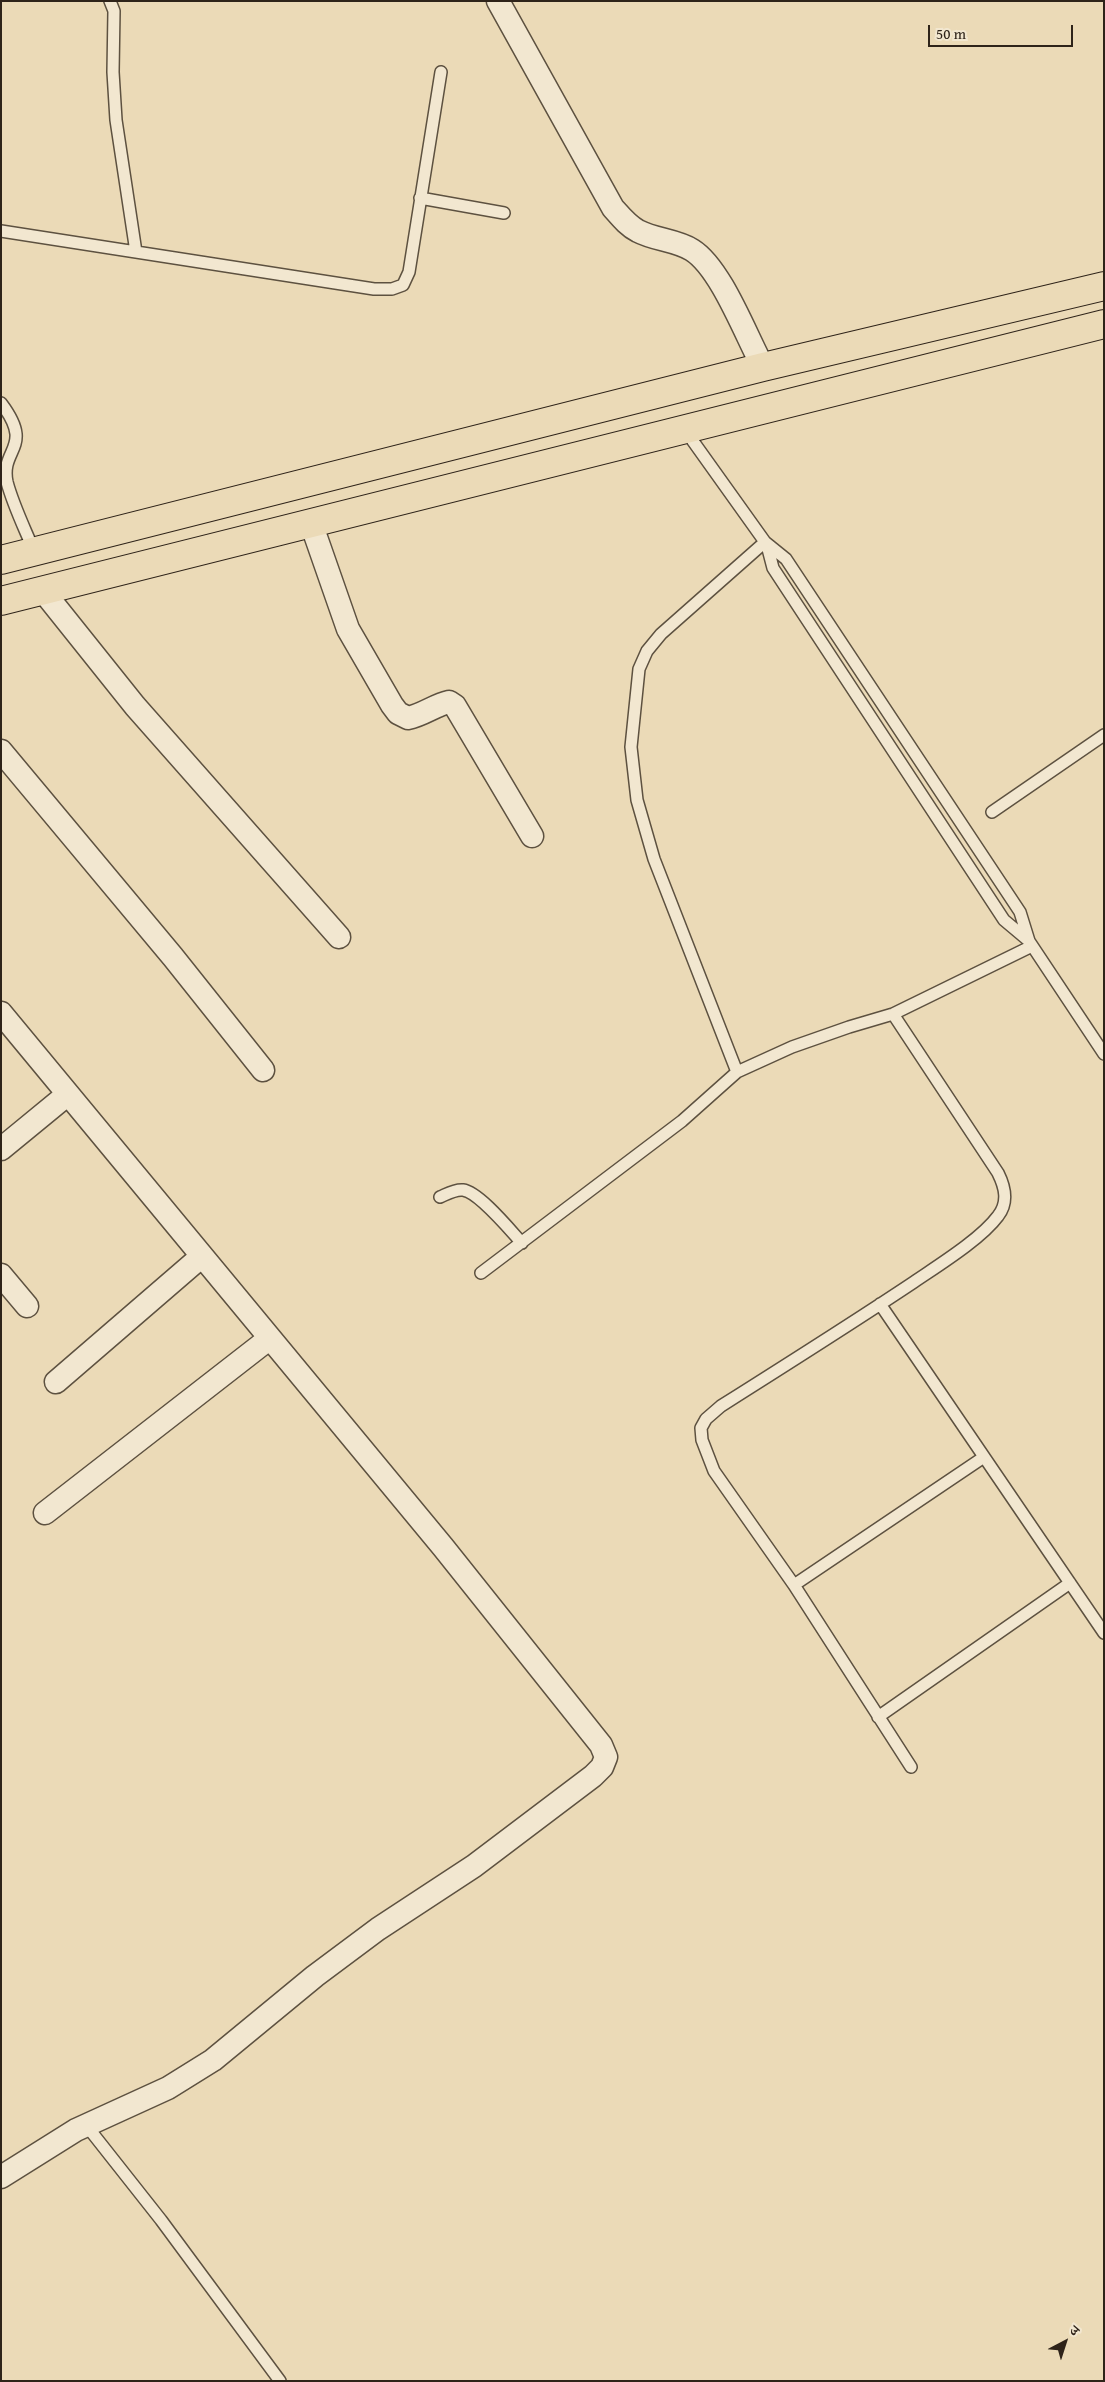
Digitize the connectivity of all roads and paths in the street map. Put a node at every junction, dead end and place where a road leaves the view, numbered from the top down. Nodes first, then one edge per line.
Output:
1 (110, 1) edge
2 (498, 1) edge
3 (441, 72) dead end
4 (420, 198) junction
5 (504, 213) dead end
6 (1, 231) edge
7 (136, 252) junction
8 (1104, 286) edge
9 (1104, 324) edge
10 (762, 367) junction
11 (1, 403) edge
12 (684, 428) junction
13 (311, 523) junction
14 (766, 543) junction
15 (34, 551) junction
16 (1, 560) edge
17 (43, 590) junction
18 (1, 601) edge
19 (1104, 735) edge
20 (1, 751) edge
21 (992, 812) dead end
22 (532, 836) dead end
23 (339, 937) dead end
24 (1031, 943) junction
25 (1, 1013) edge
26 (893, 1014) junction
27 (1104, 1054) edge
28 (263, 1070) dead end
29 (737, 1072) junction
30 (68, 1094) junction
31 (1, 1149) edge
32 (440, 1197) dead end
33 (522, 1243) junction
34 (202, 1256) junction
35 (480, 1273) dead end
36 (1, 1275) edge
37 (880, 1304) junction
38 (27, 1306) dead end
39 (270, 1338) junction
40 (56, 1382) dead end
41 (984, 1457) junction
42 (45, 1513) dead end
43 (1070, 1584) junction
44 (794, 1585) junction
45 (1104, 1632) edge
46 (878, 1717) junction
47 (911, 1767) dead end
48 (86, 2125) junction
49 (1, 2177) edge
50 (280, 2381) edge

1 - 7 lane
2 - 10 street
3 - 4 lane
4 - 5 lane
4 - 7 lane
6 - 7 lane
8 - 10 highway
9 - 12 highway
10 - 15 highway
11 - 15 lane
12 - 13 highway
12 - 14 lane
13 - 17 highway
13 - 22 street
14 - 24 lane
14 - 24 lane
14 - 29 lane
15 - 16 highway
17 - 18 highway
17 - 23 street
19 - 21 lane
20 - 28 street
24 - 26 lane
24 - 27 lane
25 - 30 street
26 - 29 lane
26 - 37 lane
29 - 33 lane
30 - 31 street
30 - 34 street
32 - 33 lane
33 - 35 lane
34 - 39 street
34 - 40 street
36 - 38 street
37 - 41 lane
37 - 44 lane
39 - 42 street
39 - 48 street
41 - 43 lane
41 - 44 lane
43 - 45 lane
43 - 46 lane
44 - 46 lane
46 - 47 lane
48 - 49 street
48 - 50 lane

